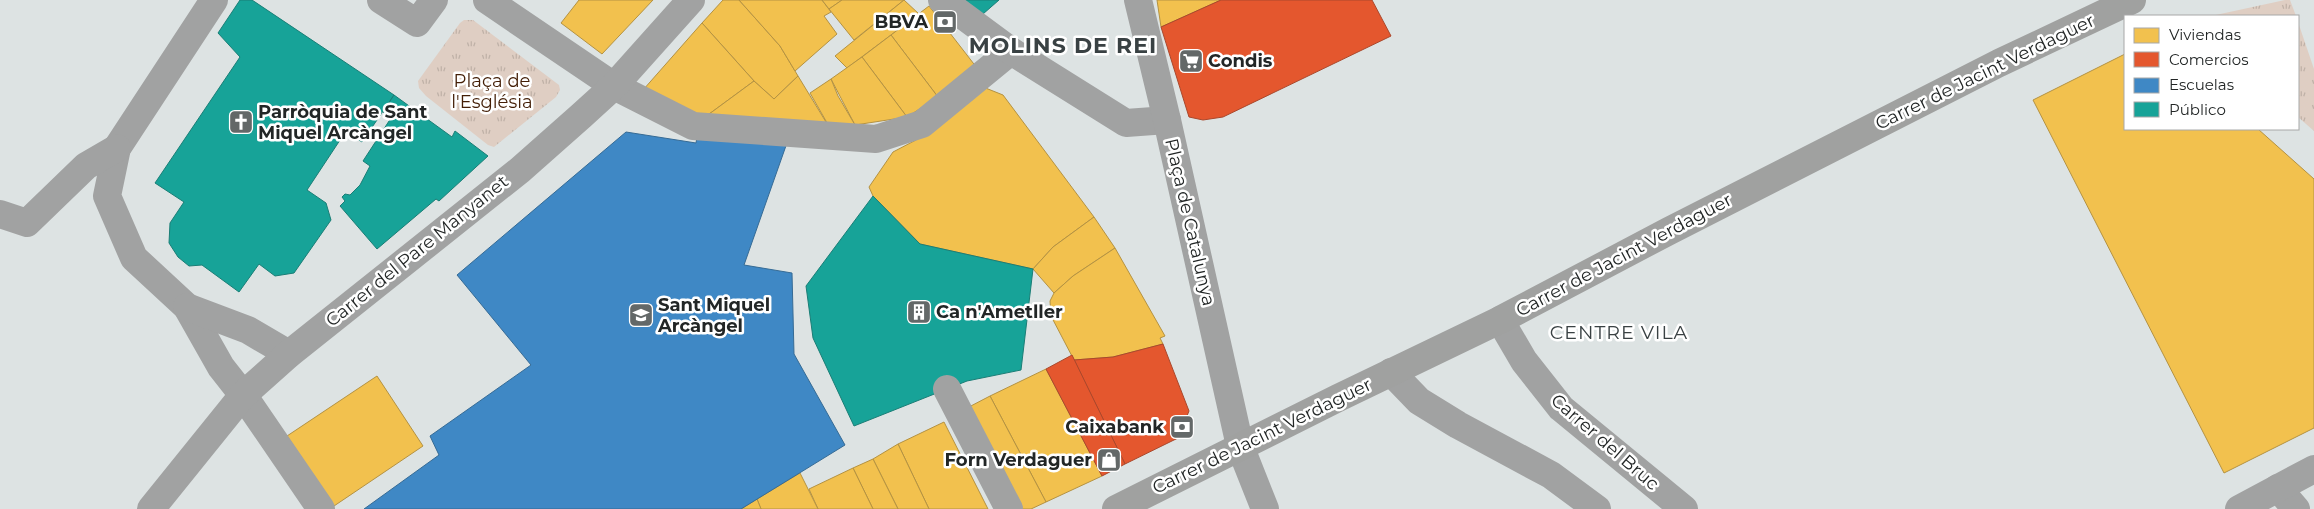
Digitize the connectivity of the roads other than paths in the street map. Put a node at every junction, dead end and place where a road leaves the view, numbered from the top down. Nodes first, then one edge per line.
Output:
1 (214, 0) edge
2 (381, 0) edge
3 (434, 0) edge
4 (487, 0) edge
5 (691, 0) edge
6 (1138, 0) edge
7 (2132, 0) edge
8 (949, 5) edge
9 (1011, 51) junction
10 (614, 86) junction
11 (1167, 120) junction
12 (117, 148) junction
13 (0, 214) edge
14 (187, 307) junction
15 (1500, 320) junction
16 (289, 354) junction
17 (1391, 372) junction
18 (947, 389) dead end
19 (243, 395) junction
20 (1410, 411) dead end
21 (1458, 425) junction
22 (1240, 446) junction
23 (2314, 469) edge
24 (2278, 488) junction
25 (151, 509) edge
26 (321, 509) edge
27 (1009, 509) edge
28 (1116, 509) edge
29 (1265, 509) edge
30 (1597, 509) edge
31 (1684, 509) edge
32 (2239, 509) edge
33 (2296, 509) edge

1 - 12 street
2 - 3 street
4 - 10 street
5 - 10 street, Carrer del Pare Manyanet
6 - 11 street
7 - 15 main road, Carrer de Jacint Verdaguer
8 - 9 street, Plaça de Catalunya
9 - 10 street
9 - 11 street, Plaça de Catalunya
10 - 16 street, Carrer del Pare Manyanet
11 - 22 street, Plaça de Catalunya
12 - 13 street
12 - 14 street
14 - 16 street
14 - 19 street
15 - 17 main road, Carrer de Jacint Verdaguer
15 - 31 street, Carrer del Bruc
16 - 19 street, Carrer del Pare Manyanet
17 - 21 street
17 - 22 main road, Carrer de Jacint Verdaguer
18 - 27 street
19 - 25 street, Carrer del Pare Manyanet
19 - 26 street
20 - 21 street
21 - 30 street
22 - 28 main road, Carrer de Jacint Verdaguer
22 - 29 street, Plaça de Catalunya
23 - 24 street
24 - 32 street
24 - 33 street

